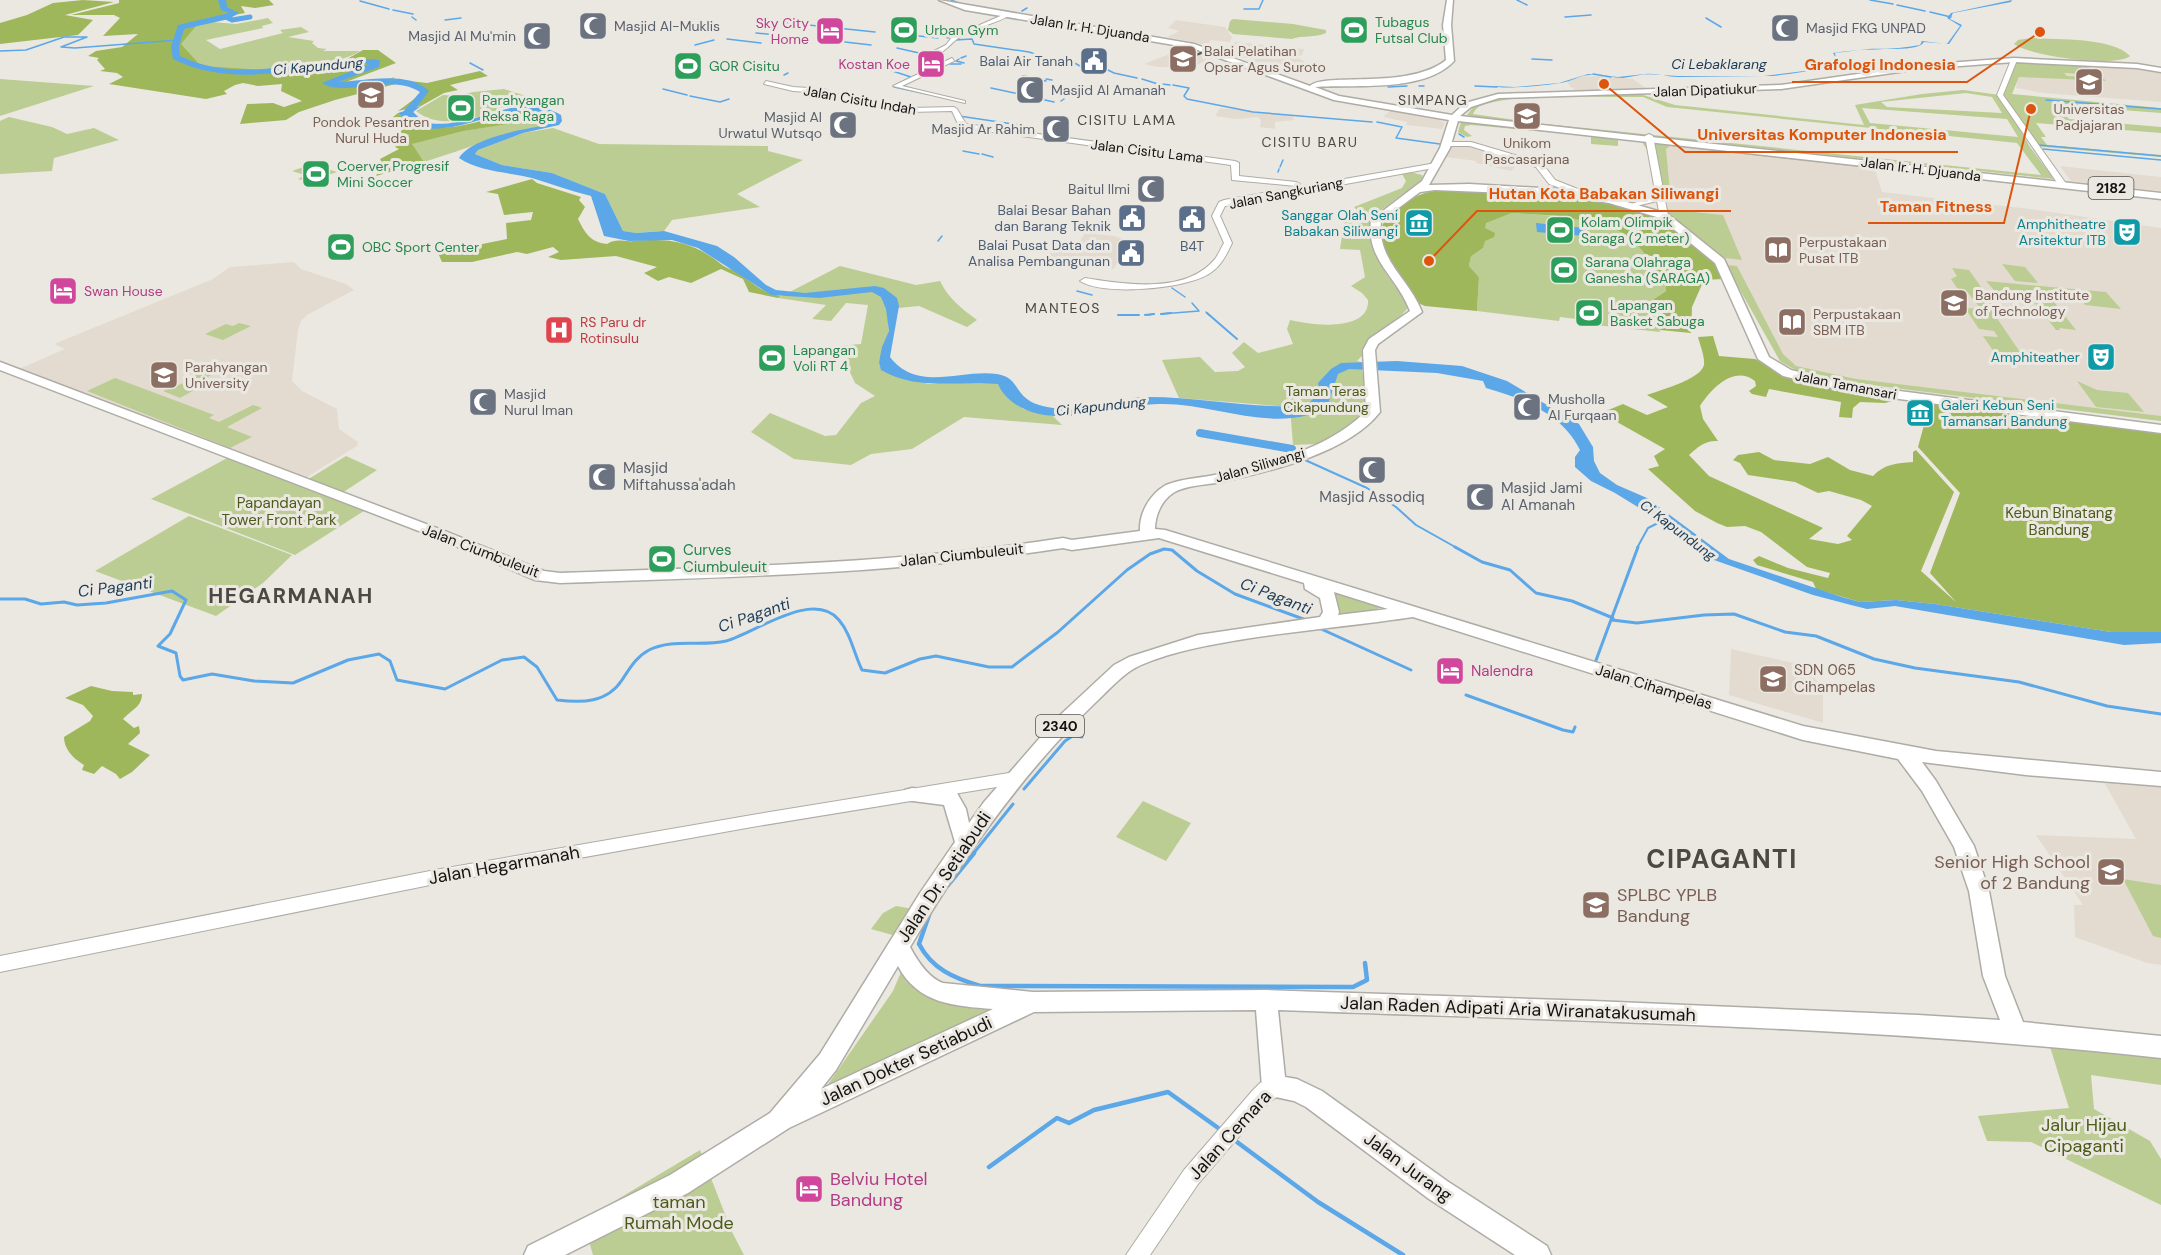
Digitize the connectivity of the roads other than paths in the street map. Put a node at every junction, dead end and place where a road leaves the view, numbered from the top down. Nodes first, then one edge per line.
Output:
1 (942, 0) edge
2 (949, 0) edge
3 (1450, 0) edge
4 (967, 7) junction
5 (1005, 15) junction
6 (1074, 25) junction
7 (2011, 60) junction
8 (2161, 69) edge
9 (1271, 70) junction
10 (766, 83) dead end
11 (1314, 85) junction
12 (954, 109) junction
13 (1457, 118) junction
14 (1649, 137) junction
15 (1446, 144) junction
16 (1471, 144) junction
17 (1806, 154) junction
18 (1436, 165) junction
19 (1410, 170) junction
20 (2062, 184) junction
21 (1426, 185) junction
22 (1316, 186) junction
23 (1558, 189) junction
24 (2161, 195) edge
25 (1661, 197) junction
26 (1632, 205) junction
27 (1664, 216) junction
28 (1085, 280) dead end
29 (0, 366) edge
30 (2161, 429) edge
31 (1153, 531) junction
32 (1412, 612) junction
33 (1316, 623) junction
34 (1904, 753) junction
35 (1015, 778) junction
36 (2161, 779) edge
37 (912, 795) junction
38 (965, 842) junction
39 (898, 946) junction
40 (2, 960) edge
41 (1266, 1000) junction
42 (1033, 1002) junction
43 (2016, 1032) junction
44 (2161, 1047) edge
45 (1274, 1087) junction
46 (778, 1121) junction
47 (537, 1255) edge
48 (1137, 1255) edge
49 (1538, 1255) edge

1 - 4 main road, Jalan Ir. H. Djuanda
2 - 4 main road, Jalan Ir. H. Djuanda
3 - 11 main road
4 - 5 main road, Jalan Ir. H. Djuanda
4 - 6 main road, Jalan Ir. H. Djuanda
5 - 6 main road, Jalan Ir. H. Djuanda
5 - 12 street
6 - 9 main road, Jalan Ir. H. Djuanda
7 - 8 main road, Jalan Dipatiukur
7 - 13 main road, Jalan Dipatiukur
7 - 20 street
9 - 11 main road, Jalan Ir. H. Djuanda
9 - 13 main road, Jalan Ir. H. Djuanda
10 - 12 street, Jalan Cisitu Indah
11 - 13 main road, Jalan Ir. H. Djuanda
12 - 22 street, Jalan Cisitu Lama
13 - 14 main road, Jalan Ir. H. Djuanda / 2182
13 - 15 main road, Jalan Siliwangi
13 - 16 street
14 - 17 main road, Jalan Ir. H. Djuanda / 2182
14 - 17 main road, Jalan Ir. H. Djuanda / 2182
14 - 25 street
15 - 16 street
15 - 18 main road, Jalan Siliwangi
16 - 23 street
17 - 20 main road, Jalan Ir. H. Djuanda / 2182
18 - 19 street, Jalan Sangkuriang
18 - 21 main road, Jalan Siliwangi
19 - 21 street
19 - 22 street, Jalan Sangkuriang
20 - 24 main road, Jalan Ir. H. Djuanda / 2182
21 - 23 main road, Jalan Tamansari
21 - 31 main road, Jalan Siliwangi
22 - 28 street, Jalan Sangkuriang
23 - 26 main road, Jalan Tamansari
25 - 26 street
25 - 27 street
26 - 27 main road, Jalan Tamansari
27 - 30 main road, Jalan Tamansari
29 - 31 main road, Jalan Ciumbuleuit
31 - 32 main road, Jalan Cihampelas
31 - 33 main road
32 - 33 main road, Jalan Dr. Setiabudi / 2340
32 - 34 main road, Jalan Cihampelas
33 - 35 main road, Jalan Dr. Setiabudi / 2340
34 - 36 main road, Jalan Cihampelas
34 - 43 main road
35 - 37 street, Jalan Hegarmanah
35 - 38 main road, Jalan Dr. Setiabudi / 2340
37 - 38 main road
37 - 40 street, Jalan Hegarmanah
38 - 39 main road, Jalan Dr. Setiabudi / 2340
39 - 42 main road, Jalan Raden Adipati Aria Wiranatakusumah
39 - 46 main road, Jalan Dr. Setiabudi / 2340
41 - 42 main road, Jalan Raden Adipati Aria Wiranatakusumah
41 - 43 main road, Jalan Raden Adipati Aria Wiranatakusumah
41 - 45 main road, Jalan Cemara
42 - 46 main road, Jalan Dokter Setiabudi
43 - 44 main road, Jalan Raden Adipati Aria Wiranatakusumah
45 - 48 street, Jalan Cemara
45 - 49 main road, Jalan Jurang
46 - 47 main road, Jalan Dr. Setiabudi / 2340

